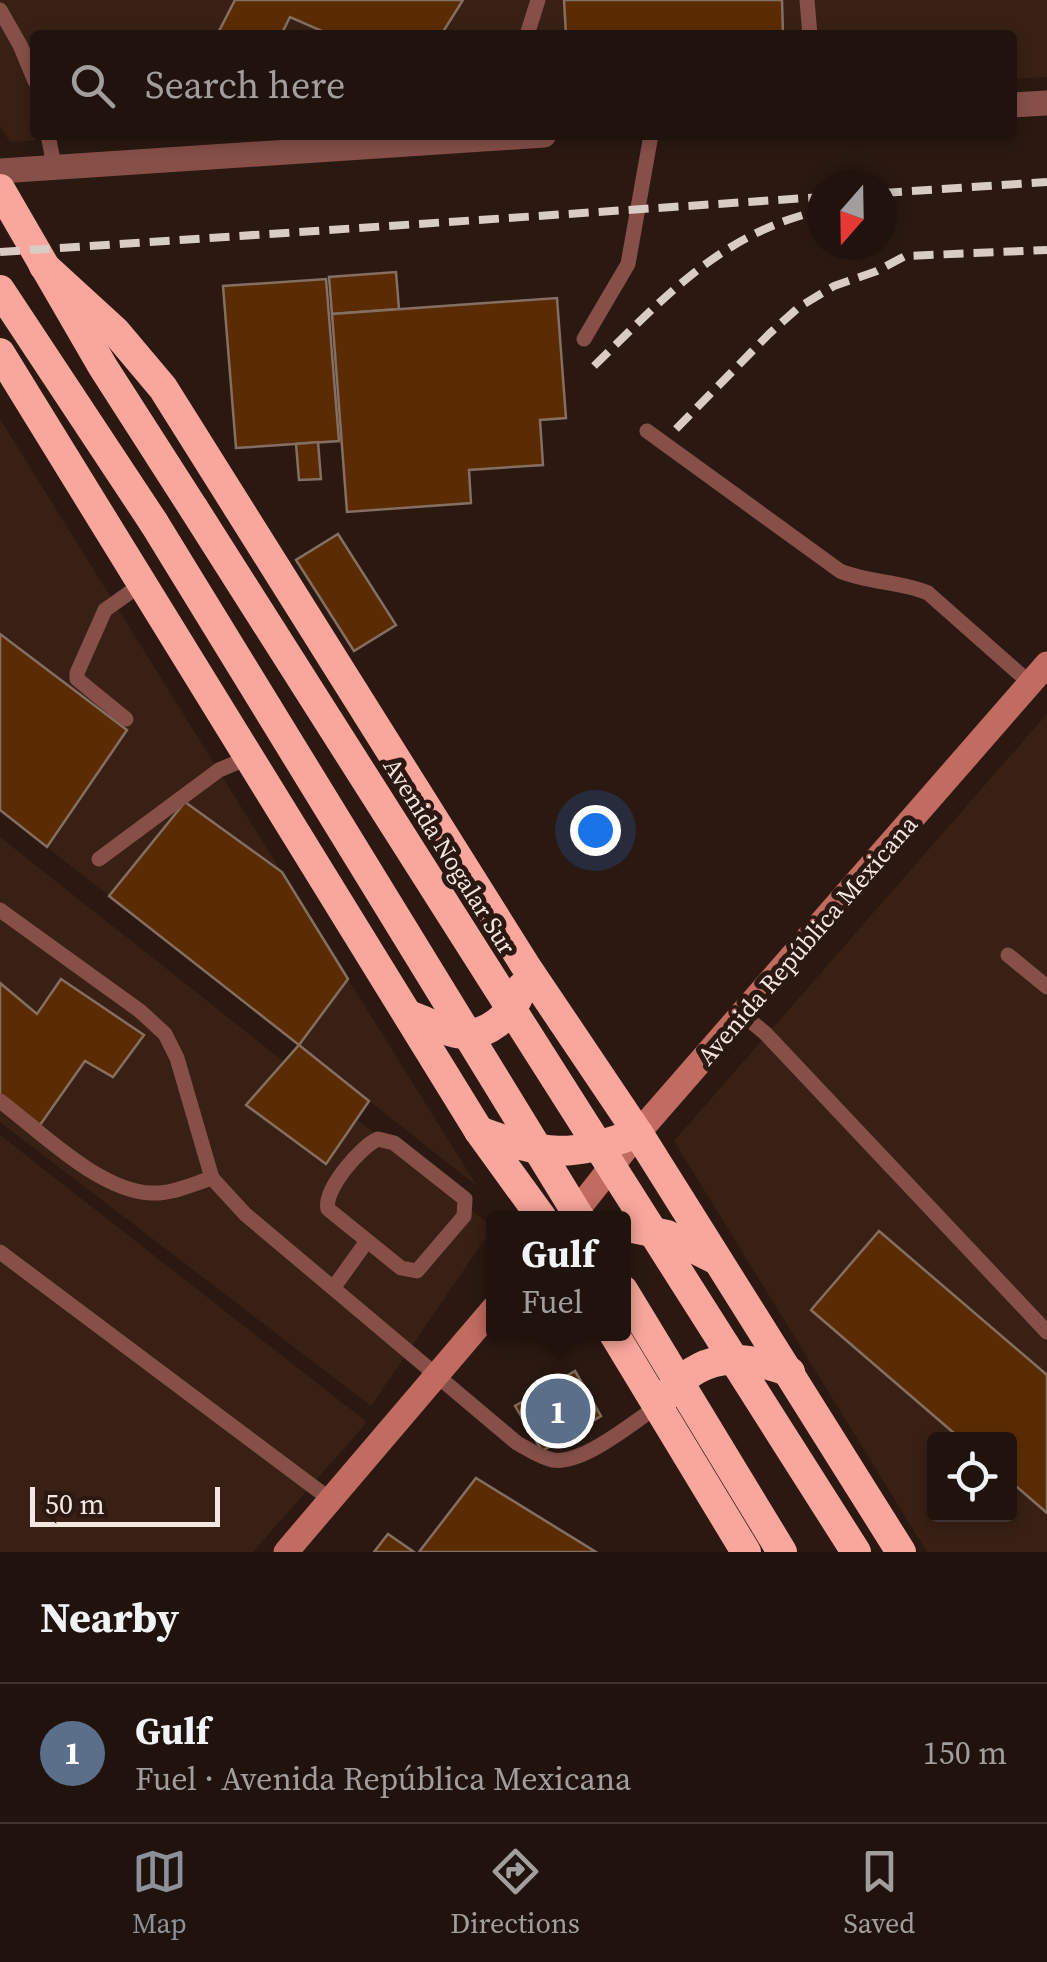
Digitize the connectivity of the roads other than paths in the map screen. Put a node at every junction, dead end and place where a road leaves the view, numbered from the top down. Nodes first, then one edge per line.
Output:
1 (538, 0) edge
2 (807, 0) edge
3 (0, 10) edge
4 (528, 30) edge
5 (810, 30) edge
6 (28, 45) edge
7 (1047, 103) edge
8 (1017, 105) edge
9 (49, 140) edge
10 (396, 140) edge
11 (650, 140) edge
12 (364, 141) edge
13 (54, 165) junction
14 (0, 171) edge
15 (0, 188) edge
16 (44, 266) junction
17 (0, 290) edge
18 (584, 339) dead end
19 (0, 353) edge
20 (647, 432) dead end
21 (143, 582) junction
22 (1039, 674) edge
23 (126, 719) dead end
24 (250, 757) junction
25 (99, 859) dead end
26 (0, 910) edge
27 (1008, 955) dead end
28 (525, 964) junction
29 (1047, 987) edge
30 (742, 1014) junction
31 (410, 1016) junction
32 (0, 1101) edge
33 (479, 1131) junction
34 (638, 1134) junction
35 (212, 1178) junction
36 (537, 1211) edge
37 (576, 1211) edge
38 (576, 1211) edge
39 (631, 1228) edge
40 (367, 1241) junction
41 (0, 1252) edge
42 (717, 1260) junction
43 (334, 1287) junction
44 (631, 1303) edge
45 (486, 1318) edge
46 (1047, 1332) edge
47 (618, 1341) edge
48 (790, 1372) junction
49 (439, 1375) junction
50 (658, 1406) junction
51 (330, 1500) junction
52 (286, 1552) edge
53 (746, 1552) edge
54 (782, 1552) edge
55 (856, 1552) edge
56 (901, 1552) edge

1 - 4 lane
2 - 5 lane
3 - 6 lane
7 - 8 street
9 - 13 lane
10 - 12 street
11 - 18 lane
12 - 13 street
13 - 14 street
15 - 16 highway, Avenida Nogalar Sur
16 - 28 highway
16 - 55 highway, Avenida Nogalar Sur, bridge
17 - 37 highway, bridge
19 - 21 highway
20 - 22 lane
21 - 23 lane
21 - 24 highway
22 - 30 street, Avenida República Mexicana
24 - 25 lane
24 - 31 highway
26 - 35 lane
27 - 29 lane
28 - 31 highway
28 - 34 highway
30 - 34 street, Avenida República Mexicana
30 - 46 lane
31 - 33 highway
32 - 35 lane
33 - 34 highway
33 - 36 highway
34 - 38 street, Avenida República Mexicana
34 - 42 highway
35 - 43 lane
39 - 42 highway
40 - 40 lane
40 - 43 lane
41 - 51 lane
42 - 48 highway
43 - 49 lane
44 - 54 highway, bridge
45 - 49 street
47 - 50 highway
48 - 50 highway
48 - 56 highway
49 - 50 lane
49 - 51 street
50 - 53 highway
51 - 52 street

